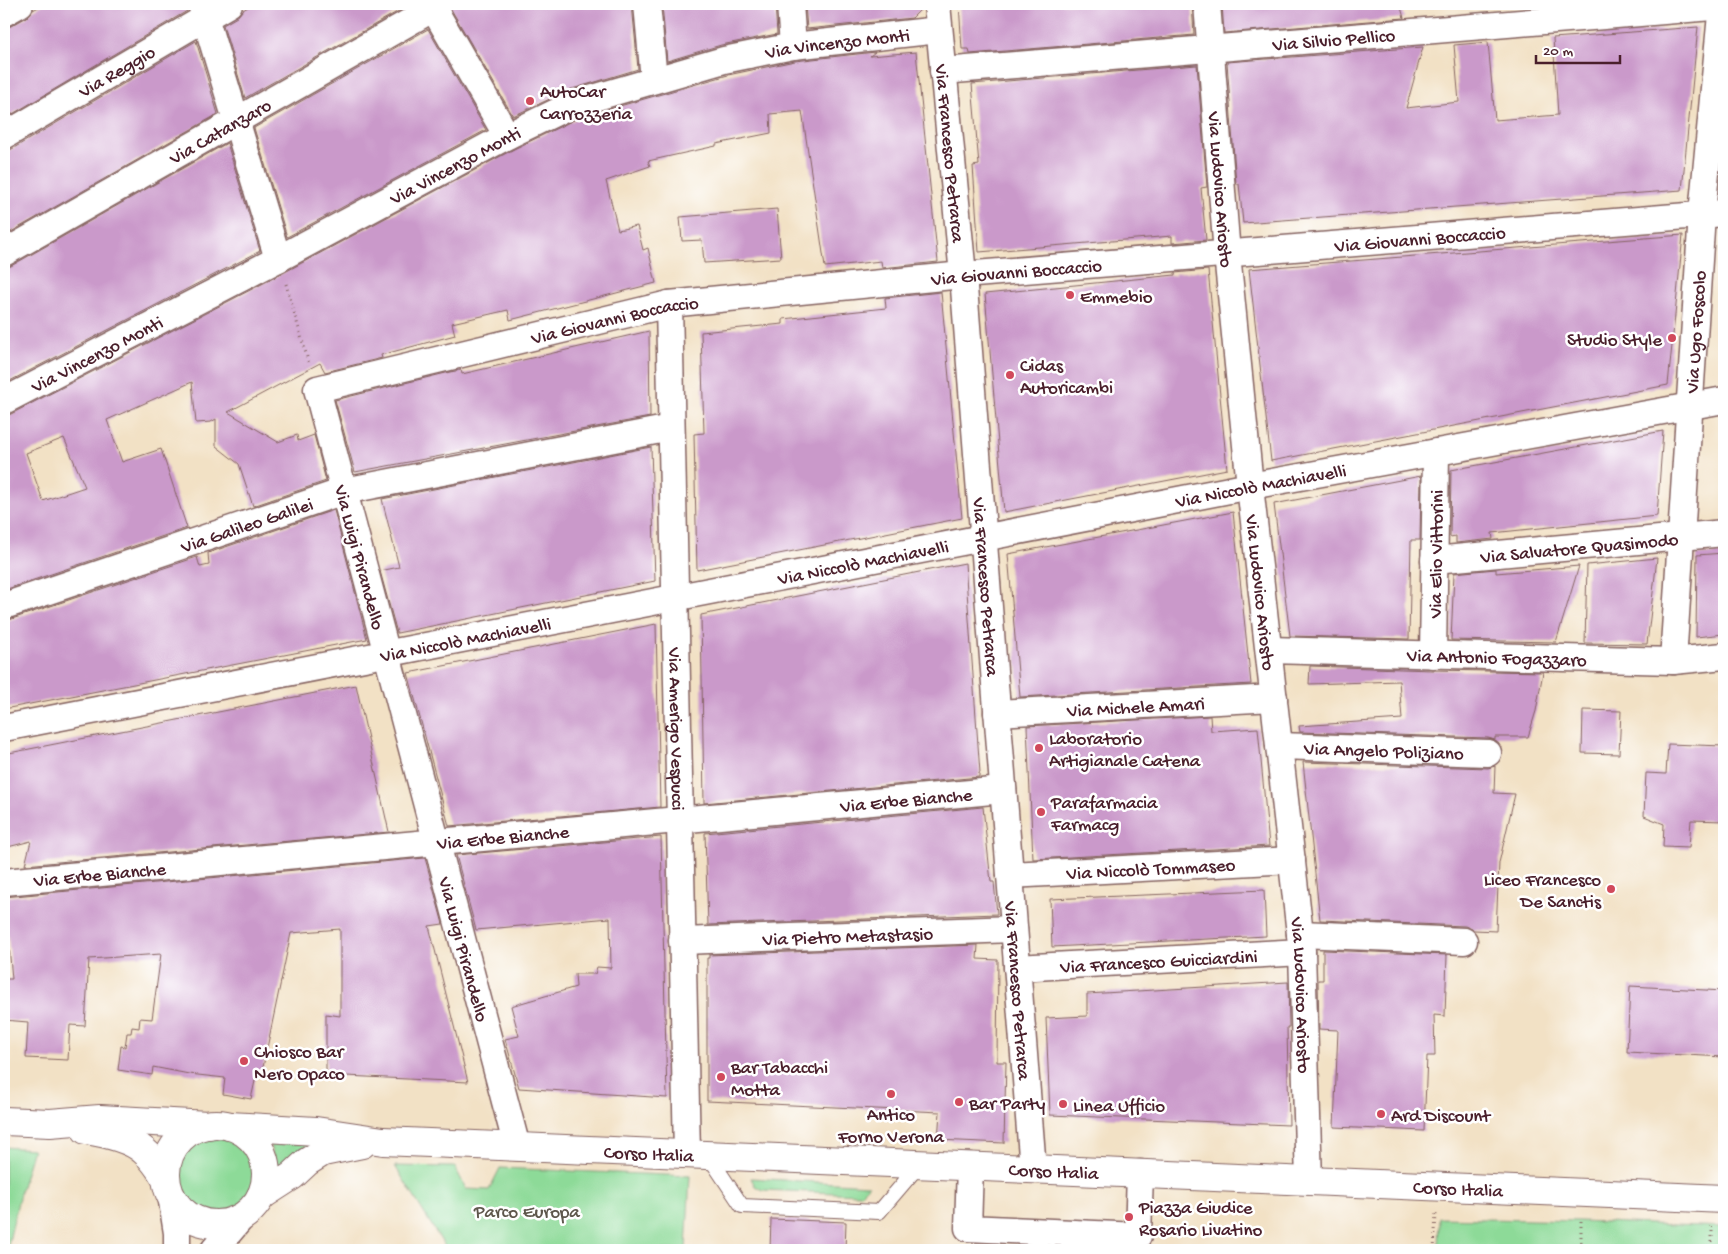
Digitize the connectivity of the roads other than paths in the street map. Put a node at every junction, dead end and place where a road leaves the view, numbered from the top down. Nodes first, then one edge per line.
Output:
1 (20, 4) edge
2 (229, 4) edge
3 (648, 4) edge
4 (790, 4) edge
5 (937, 4) edge
6 (1207, 4) edge
7 (1722, 5) edge
8 (433, 6) edge
9 (203, 11) edge
10 (4, 13) edge
11 (939, 30) junction
12 (793, 46) junction
13 (1210, 48) junction
14 (943, 71) junction
15 (654, 80) junction
16 (237, 120) junction
17 (4, 136) edge
18 (508, 136) junction
19 (1713, 214) edge
20 (4, 253) edge
21 (1227, 254) junction
22 (278, 259) junction
23 (962, 275) junction
24 (668, 304) junction
25 (317, 389) joint
26 (1724, 400) edge
27 (4, 401) edge
28 (1691, 406) junction
29 (671, 428) junction
30 (1436, 452) junction
31 (1250, 486) junction
32 (344, 491) junction
33 (1724, 533) edge
34 (1682, 537) junction
35 (983, 538) junction
36 (1434, 560) junction
37 (675, 598) junction
38 (4, 606) edge
39 (1269, 650) junction
40 (387, 654) junction
41 (1433, 654) junction
42 (1724, 656) edge
43 (1673, 661) junction
44 (1274, 698) junction
45 (997, 713) junction
46 (4, 728) edge
47 (1279, 746) junction
48 (1488, 753) dead end
49 (1003, 790) junction
50 (680, 820) junction
51 (437, 842) junction
52 (1292, 860) junction
53 (1010, 875) junction
54 (4, 882) edge
55 (1014, 929) junction
56 (682, 941) junction
57 (1464, 941) dead end
58 (1301, 943) junction
59 (1017, 968) junction
60 (4, 1122) edge
61 (50, 1123) junction
62 (219, 1126) junction
63 (383, 1141) junction
64 (517, 1147) junction
65 (697, 1155) junction
66 (920, 1164) junction
67 (970, 1166) junction
68 (1033, 1169) junction
69 (1140, 1174) junction
70 (1309, 1181) junction
71 (168, 1187) junction
72 (261, 1196) junction
73 (1724, 1199) edge
74 (242, 1217) junction
75 (967, 1239) edge
76 (177, 1250) edge
77 (214, 1250) edge

1 - 10 street
2 - 9 street, Via Reggio
3 - 15 street
4 - 12 street
5 - 11 street, Via Francesco Petrarca
6 - 13 street, Via Ludovico Ariosto
7 - 13 street, Via Silvio Pellico
7 - 19 street, Via Ugo Foscolo
8 - 16 street, Via Catanzaro
8 - 18 street
9 - 16 street
9 - 17 street, Via Reggio
11 - 12 street, Via Vincenzo Monti
11 - 14 street, Via Francesco Petrarca
12 - 15 street, Via Vincenzo Monti
13 - 14 street, Via Silvio Pellico
13 - 21 street, Via Ludovico Ariosto
14 - 23 street, Via Francesco Petrarca
15 - 18 street, Via Vincenzo Monti
16 - 20 street, Via Catanzaro
16 - 22 street
18 - 22 street, Via Vincenzo Monti
19 - 21 street, Via Giovanni Boccaccio
19 - 28 street, Via Ugo Foscolo
21 - 23 street, Via Giovanni Boccaccio
21 - 31 street, Via Ludovico Ariosto
22 - 27 street, Via Vincenzo Monti
23 - 24 street, Via Giovanni Boccaccio
23 - 35 street, Via Francesco Petrarca
24 - 25 street, Via Giovanni Boccaccio
24 - 29 street, Via Amerigo Vespucci
25 - 32 street, Via Luigi Pirandello
26 - 28 street, Via Niccolò Machiavelli
28 - 30 street, Via Niccolò Machiavelli
28 - 34 street, Via Ugo Foscolo
29 - 32 street, Via Galileo Galilei
29 - 37 street, Via Amerigo Vespucci
30 - 31 street, Via Niccolò Machiavelli
30 - 36 street, Via Elio Vittorini
31 - 35 street, Via Niccolò Machiavelli
31 - 39 street, Via Ludovico Ariosto
32 - 38 street, Via Galileo Galilei
32 - 40 street, Via Luigi Pirandello
33 - 34 street, Via Salvatore Quasimodo
34 - 36 street, Via Salvatore Quasimodo
34 - 43 street, Via Ugo Foscolo
35 - 37 street, Via Niccolò Machiavelli
35 - 45 street, Via Francesco Petrarca
36 - 41 street, Via Elio Vittorini
37 - 40 street, Via Niccolò Machiavelli
37 - 50 street, Via Amerigo Vespucci
39 - 41 street, Via Antonio Fogazzaro
39 - 44 street, Via Ludovico Ariosto
40 - 46 street, Via Niccolò Machiavelli
40 - 51 street, Via Luigi Pirandello
41 - 43 street, Via Antonio Fogazzaro
42 - 43 street, Via Antonio Fogazzaro
44 - 45 street, Via Michele Amari
44 - 47 street, Via Ludovico Ariosto
45 - 49 street, Via Francesco Petrarca
47 - 48 street, Via Angelo Poliziano
47 - 52 street, Via Ludovico Ariosto
49 - 50 street, Via Erbe Bianche
49 - 53 street, Via Francesco Petrarca
50 - 51 street, Via Erbe Bianche
50 - 56 street, Via Amerigo Vespucci
51 - 54 street, Via Erbe Bianche
51 - 64 street, Via Luigi Pirandello
52 - 53 street, Via Niccolò Tommaseo
52 - 58 street, Via Ludovico Ariosto
53 - 55 street, Via Francesco Petrarca
55 - 56 street, Via Pietro Metastasio
55 - 59 street, Via Francesco Petrarca
56 - 65 street, Via Amerigo Vespucci
57 - 58 street, Via Francesco Guicciardini
58 - 59 street, Via Francesco Guicciardini
58 - 70 street, Via Ludovico Ariosto
59 - 68 street, Via Francesco Petrarca
60 - 61 main road
61 - 62 main road
61 - 71 main road
62 - 63 main road
62 - 71 main road
62 - 72 main road
63 - 64 main road, Corso Italia
63 - 72 main road
64 - 65 main road, Corso Italia
65 - 66 main road, Corso Italia
65 - 66 lane
66 - 67 main road, Corso Italia
67 - 68 main road, Corso Italia
67 - 75 street
68 - 69 main road, Corso Italia
69 - 70 main road, Corso Italia
69 - 75 street
70 - 73 main road, Corso Italia
71 - 74 main road
71 - 76 street
72 - 74 main road
74 - 77 street

